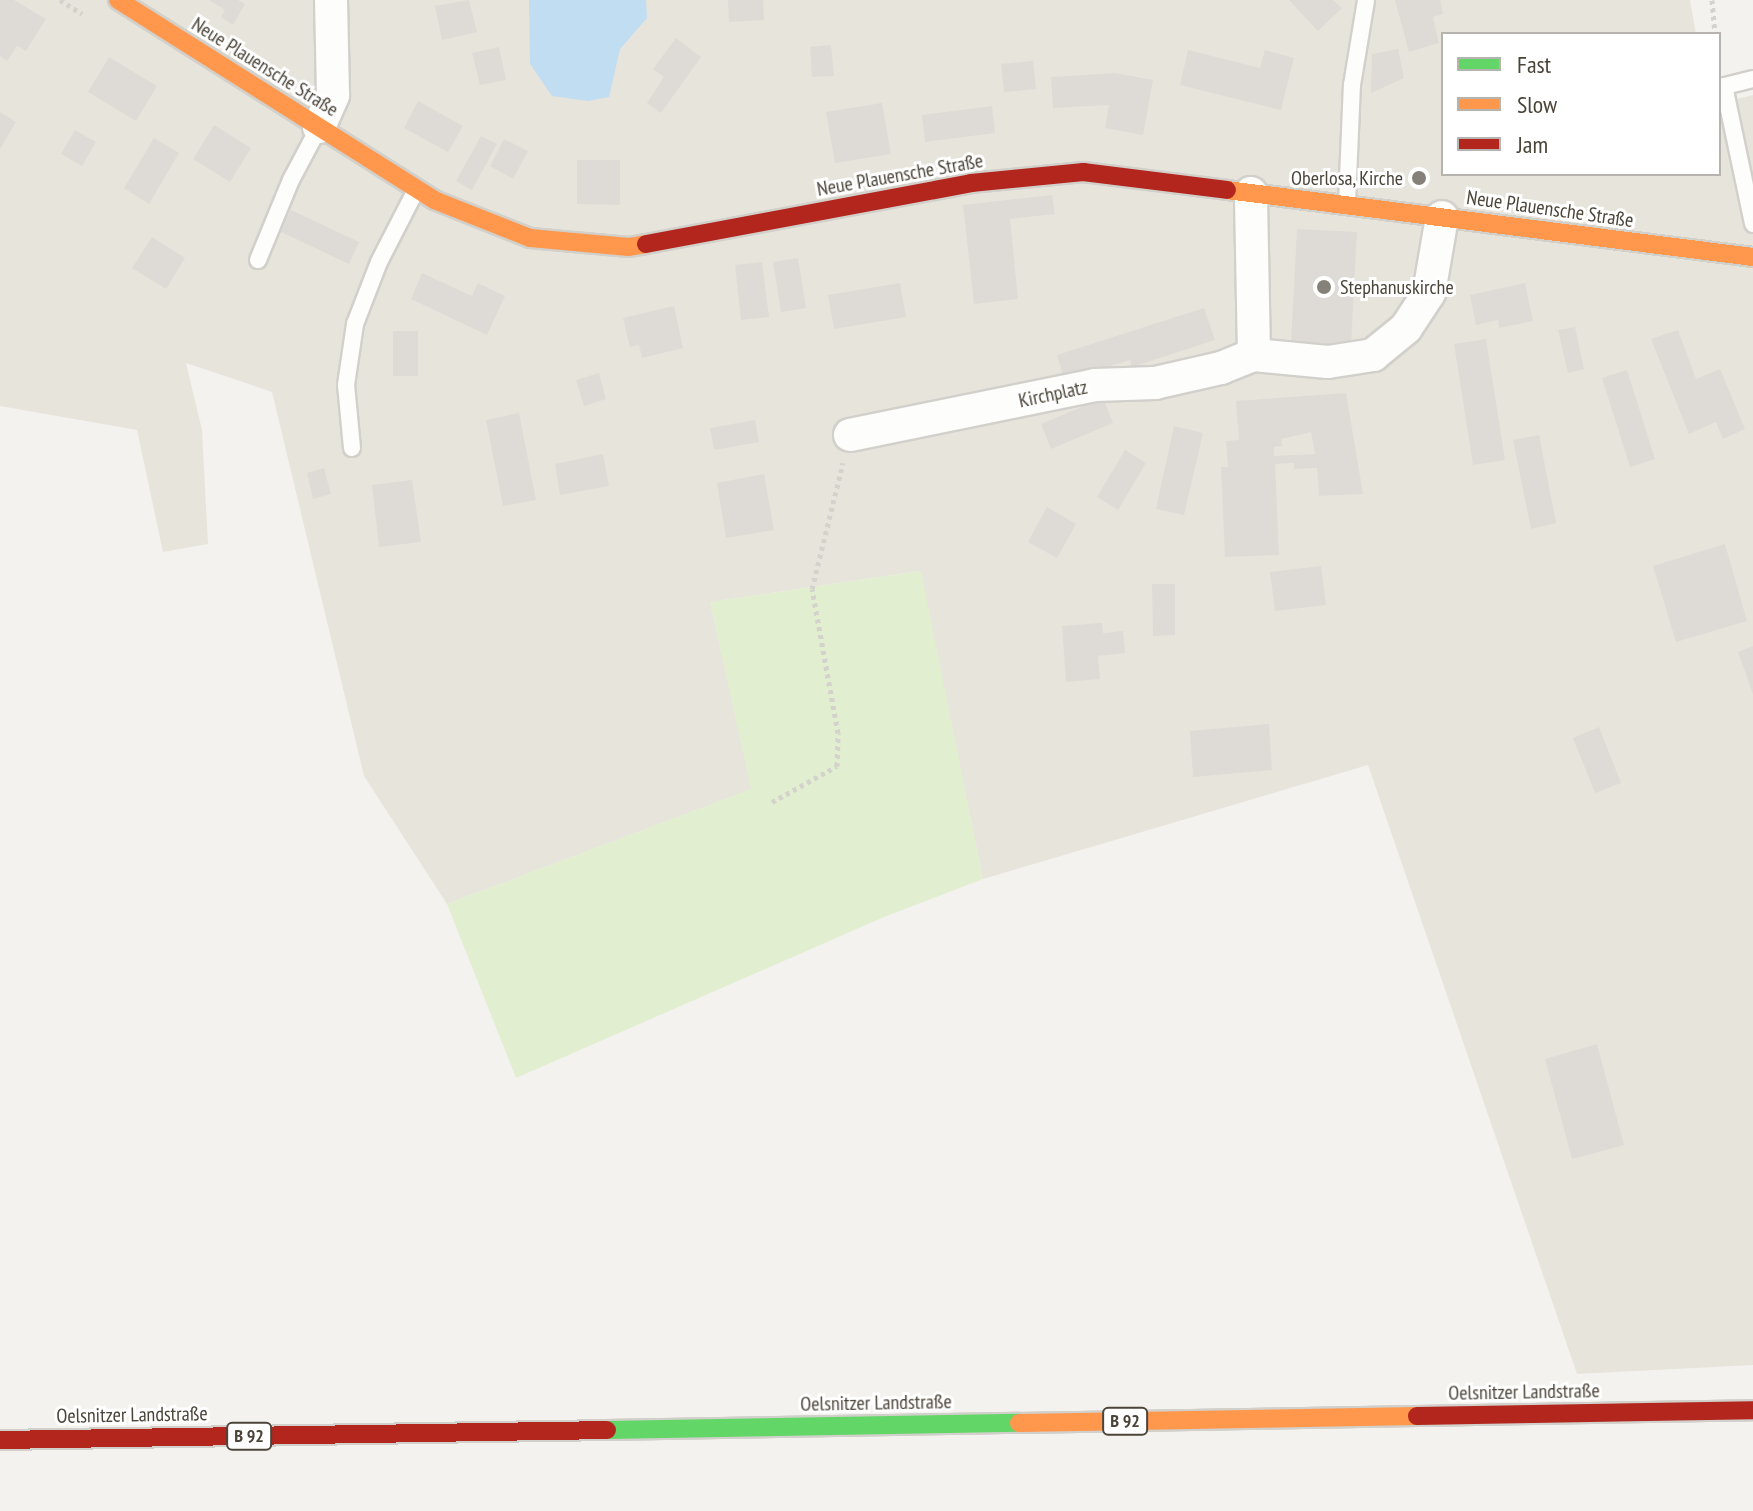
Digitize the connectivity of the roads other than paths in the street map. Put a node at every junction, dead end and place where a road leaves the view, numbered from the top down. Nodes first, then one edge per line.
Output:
1 (118, 0) edge
2 (331, 0) edge
3 (1366, 0) edge
4 (1753, 79) edge
5 (319, 127) junction
6 (417, 188) junction
7 (1251, 193) junction
8 (1347, 205) junction
9 (1442, 217) junction
10 (1753, 224) edge
11 (1753, 257) edge
12 (258, 260) dead end
13 (1254, 355) junction
14 (850, 435) road end
15 (352, 448) dead end
16 (1753, 1410) edge
17 (0, 1440) edge

1 - 5 main road, Neue Plauensche Straße
2 - 5 street
3 - 8 lane
4 - 10 lane
5 - 6 main road, Neue Plauensche Straße
5 - 12 lane
6 - 7 main road, Neue Plauensche Straße
6 - 15 lane
7 - 8 main road, Neue Plauensche Straße
7 - 13 street
8 - 9 main road, Neue Plauensche Straße
9 - 11 main road, Neue Plauensche Straße
9 - 13 street, Kirchplatz
13 - 14 street, Kirchplatz
16 - 17 main road, Oelsnitzer Landstraße / B 92

